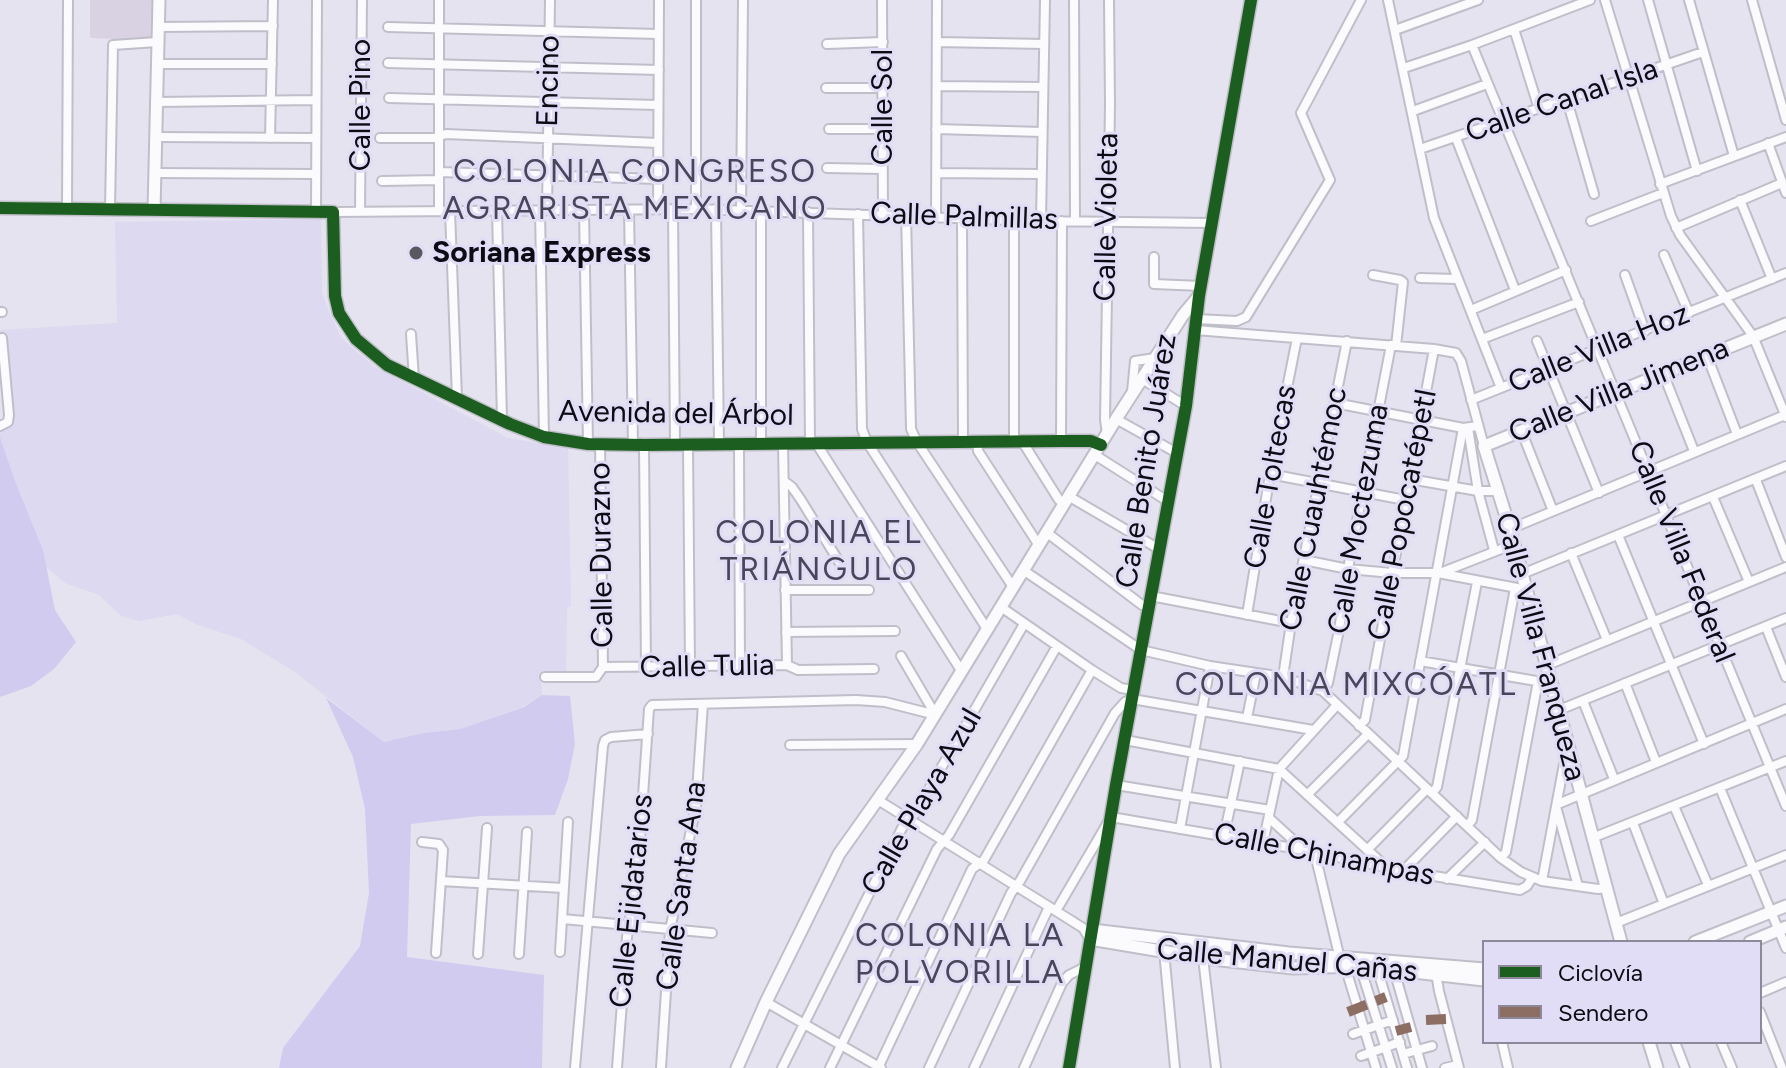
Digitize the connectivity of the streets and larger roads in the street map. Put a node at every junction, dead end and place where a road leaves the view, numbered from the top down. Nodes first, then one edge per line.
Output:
1 (68, 0) edge
2 (159, 0) edge
3 (273, 0) edge
4 (317, 0) edge
5 (362, 0) edge
6 (439, 0) edge
7 (550, 0) edge
8 (659, 0) edge
9 (696, 0) edge
10 (743, 0) edge
11 (882, 0) edge
12 (937, 0) edge
13 (1045, 0) edge
14 (1074, 0) edge
15 (1109, 0) edge
16 (1251, 0) edge
17 (1361, 0) edge
18 (1388, 0) edge
19 (1478, 0) edge
20 (1590, 0) edge
21 (1605, 0) edge
22 (1648, 0) edge
23 (1689, 0) edge
24 (1752, 0) edge
25 (273, 26) junction
26 (158, 27) junction
27 (388, 27) dead end
28 (439, 27) junction
29 (1514, 29) junction
30 (1395, 30) junction
31 (550, 33) junction
32 (658, 34) junction
33 (157, 42) junction
34 (883, 42) junction
35 (938, 42) junction
36 (827, 44) dead end
37 (1044, 44) junction
38 (1472, 45) junction
39 (1703, 52) junction
40 (388, 63) dead end
41 (158, 64) junction
42 (272, 64) junction
43 (437, 64) junction
44 (1666, 64) junction
45 (550, 68) junction
46 (1404, 68) junction
47 (659, 70) junction
48 (1628, 78) junction
49 (1487, 84) junction
50 (937, 86) junction
51 (1043, 87) junction
52 (826, 88) dead end
53 (882, 88) junction
54 (389, 98) dead end
55 (439, 99) junction
56 (315, 100) junction
57 (1567, 100) junction
58 (271, 101) junction
59 (157, 102) junction
60 (548, 102) junction
61 (658, 105) junction
62 (1539, 109) junction
63 (1413, 111) junction
64 (1786, 120) edge
65 (1503, 121) junction
66 (829, 129) dead end
67 (881, 129) junction
68 (936, 129) junction
69 (1042, 132) junction
70 (439, 136) junction
71 (156, 137) junction
72 (1786, 137) edge
73 (270, 138) junction
74 (316, 138) junction
75 (380, 138) dead end
76 (1456, 138) junction
77 (548, 140) junction
78 (658, 143) junction
79 (1768, 143) junction
80 (1420, 149) junction
81 (1734, 156) junction
82 (827, 168) dead end
83 (882, 169) junction
84 (1697, 171) junction
85 (155, 173) junction
86 (937, 173) junction
87 (316, 174) junction
88 (1041, 174) junction
89 (547, 175) junction
90 (439, 176) junction
91 (658, 179) junction
92 (382, 181) dead end
93 (1782, 183) junction
94 (1661, 188) junction
95 (1786, 193) edge
96 (1594, 194) dead end
97 (1740, 200) junction
98 (0, 208) edge
99 (67, 209) junction
100 (110, 209) junction
101 (658, 209) junction
102 (673, 209) junction
103 (696, 209) junction
104 (716, 209) junction
105 (154, 210) junction
106 (497, 210) junction
107 (544, 210) junction
108 (629, 210) junction
109 (741, 210) junction
110 (360, 211) junction
111 (439, 211) junction
112 (450, 211) junction
113 (584, 211) junction
114 (761, 211) junction
115 (333, 212) junction
116 (808, 212) junction
117 (316, 213) junction
118 (858, 214) junction
119 (883, 214) junction
120 (906, 214) junction
121 (936, 216) junction
122 (962, 218) junction
123 (1014, 219) junction
124 (1075, 220) junction
125 (1041, 221) junction
126 (1062, 221) junction
127 (1591, 221) dead end
128 (1106, 222) junction
129 (1212, 223) junction
130 (1676, 228) junction
131 (1664, 255) dead end
132 (1154, 257) dead end
133 (1566, 270) junction
134 (1786, 273) edge
135 (1373, 275) dead end
136 (1625, 275) dead end
137 (1420, 278) dead end
138 (1457, 279) junction
139 (1772, 279) junction
140 (1515, 290) junction
141 (1200, 291) junction
142 (1727, 298) junction
143 (1579, 302) junction
144 (1471, 310) junction
145 (1689, 313) junction
146 (1786, 324) edge
147 (1196, 325) junction
148 (1645, 331) junction
149 (411, 334) dead end
150 (1753, 336) junction
151 (2, 338) edge
152 (1297, 338) junction
153 (1482, 339) junction
154 (1347, 341) junction
155 (1537, 341) dead end
156 (1394, 345) junction
157 (1434, 349) junction
158 (1599, 349) junction
159 (1707, 356) junction
160 (1155, 358) junction
161 (1549, 370) junction
162 (1663, 373) junction
163 (414, 379) junction
164 (1142, 379) junction
165 (1501, 388) junction
166 (1616, 392) junction
167 (1131, 397) junction
168 (457, 398) junction
169 (1471, 400) junction
170 (1335, 403) junction
171 (1186, 406) junction
172 (1378, 412) junction
173 (1565, 412) junction
174 (1786, 416) edge
175 (1116, 419) junction
176 (1420, 419) junction
177 (502, 420) junction
178 (0, 426) edge
179 (1478, 426) junction
180 (1466, 428) junction
181 (1521, 430) junction
182 (1737, 434) junction
183 (544, 437) junction
184 (963, 441) junction
185 (977, 441) junction
186 (1018, 441) junction
187 (1061, 441) junction
188 (867, 442) junction
189 (917, 442) junction
190 (719, 443) junction
191 (761, 443) junction
192 (813, 443) junction
193 (594, 444) junction
194 (639, 444) junction
195 (675, 444) junction
196 (688, 444) junction
197 (739, 444) junction
198 (783, 444) junction
199 (1101, 444) junction
200 (1484, 446) junction
201 (1694, 451) junction
202 (1177, 453) junction
203 (1786, 466) edge
204 (1648, 471) junction
205 (1270, 474) junction
206 (1410, 479) junction
207 (1756, 480) junction
208 (784, 481) junction
209 (1320, 483) junction
210 (1453, 487) junction
211 (1478, 491) junction
212 (1497, 491) junction
213 (1364, 492) junction
214 (1599, 493) junction
215 (1713, 497) junction
216 (1067, 500) junction
217 (1405, 500) junction
218 (1169, 502) junction
219 (1553, 511) junction
220 (1666, 515) junction
221 (1510, 529) junction
222 (1046, 532) junction
223 (1618, 535) junction
224 (1038, 544) junction
225 (1514, 544) junction
226 (1159, 549) junction
227 (1494, 550) junction
228 (1571, 553) junction
229 (1786, 557) edge
230 (1304, 560) junction
231 (841, 565) dead end
232 (1786, 567) edge
233 (1348, 569) junction
234 (1023, 570) junction
235 (1392, 573) junction
236 (1438, 573) junction
237 (1477, 582) junction
238 (1749, 582) junction
239 (1521, 583) junction
240 (1013, 587) junction
241 (785, 590) junction
242 (869, 590) dead end
243 (1150, 601) junction
244 (1702, 603) junction
245 (1001, 607) junction
246 (1247, 615) junction
247 (1786, 618) edge
248 (1652, 621) junction
249 (1291, 623) junction
250 (1024, 624) junction
251 (1766, 627) junction
252 (987, 629) junction
253 (895, 631) dead end
254 (786, 632) junction
255 (1607, 640) junction
256 (1719, 645) junction
257 (1057, 646) junction
258 (1141, 650) junction
259 (901, 656) dead end
260 (1420, 661) junction
261 (1670, 664) junction
262 (787, 665) junction
263 (1210, 666) junction
264 (1545, 666) junction
265 (603, 667) junction
266 (690, 667) junction
267 (740, 667) junction
268 (646, 668) junction
269 (1459, 668) junction
270 (874, 669) dead end
271 (1092, 670) junction
272 (962, 672) junction
273 (1256, 673) junction
274 (1498, 676) junction
275 (545, 677) dead end
276 (1283, 677) junction
277 (1786, 677) edge
278 (1544, 682) junction
279 (1625, 683) junction
280 (1323, 691) junction
281 (1133, 695) junction
282 (1583, 701) junction
283 (703, 704) junction
284 (1337, 705) junction
285 (1786, 709) edge
286 (1202, 710) junction
287 (1559, 710) junction
288 (936, 715) junction
289 (1247, 718) junction
290 (1752, 724) junction
291 (1359, 726) junction
292 (1313, 730) junction
293 (648, 734) junction
294 (1368, 734) junction
295 (1125, 740) junction
296 (917, 744) junction
297 (1704, 744) junction
298 (790, 745) dead end
299 (1568, 746) junction
300 (1194, 753) junction
301 (1240, 761) junction
302 (1786, 761) edge
303 (1398, 762) junction
304 (1656, 762) junction
305 (1770, 768) junction
306 (1279, 769) junction
307 (1614, 779) junction
308 (1116, 785) junction
309 (1720, 788) junction
310 (1430, 791) junction
311 (1308, 794) junction
312 (1580, 794) junction
313 (1185, 795) junction
314 (878, 800) junction
315 (1231, 803) junction
316 (1674, 806) junction
317 (1786, 806) edge
318 (1558, 807) junction
319 (1270, 814) junction
320 (1457, 816) junction
321 (1111, 817) junction
322 (909, 821) junction
323 (568, 822) dead end
324 (1338, 822) junction
325 (1633, 823) junction
326 (1467, 826) junction
327 (487, 828) dead end
328 (1180, 829) junction
329 (527, 832) dead end
330 (1224, 836) junction
331 (1592, 838) junction
332 (942, 841) junction
333 (422, 842) dead end
334 (1485, 842) junction
335 (1263, 843) junction
336 (1304, 850) junction
337 (1367, 850) junction
338 (1315, 854) junction
339 (1786, 855) edge
340 (1501, 858) junction
341 (978, 864) junction
342 (1385, 867) junction
343 (1754, 868) junction
344 (1403, 871) junction
345 (1532, 878) junction
346 (1447, 879) junction
347 (441, 881) junction
348 (1542, 881) junction
349 (481, 883) junction
350 (1708, 885) junction
351 (524, 886) junction
352 (1015, 886) junction
353 (1578, 886) junction
354 (563, 888) junction
355 (1605, 888) junction
356 (1664, 904) junction
357 (1786, 906) edge
358 (1052, 909) junction
359 (1771, 911) junction
360 (563, 919) junction
361 (587, 922) junction
362 (1616, 923) junction
363 (629, 927) junction
364 (1782, 928) edge
365 (670, 930) junction
366 (1092, 932) junction
367 (712, 933) dead end
368 (1620, 940) edge
369 (1700, 940) edge
370 (1755, 940) edge
371 (1786, 948) edge
372 (1164, 951) junction
373 (560, 952) dead end
374 (436, 953) dead end
375 (478, 954) dead end
376 (519, 954) dead end
377 (1203, 958) junction
378 (1342, 961) junction
379 (1360, 966) junction
380 (1085, 967) junction
381 (1377, 968) junction
382 (1436, 969) junction
383 (1482, 969) edge
384 (1394, 970) junction
385 (1482, 980) edge
386 (1786, 982) edge
387 (1762, 992) edge
388 (766, 1002) junction
389 (1404, 1005) junction
390 (1389, 1009) junction
391 (1082, 1012) junction
392 (1762, 1017) edge
393 (1393, 1020) junction
394 (804, 1022) junction
395 (1377, 1025) junction
396 (1364, 1030) junction
397 (1353, 1034) dead end
398 (1400, 1042) junction
399 (841, 1044) junction
400 (1502, 1044) edge
401 (1650, 1044) edge
402 (1676, 1044) edge
403 (1722, 1044) edge
404 (1432, 1046) dead end
405 (1385, 1047) junction
406 (1417, 1050) junction
407 (1366, 1054) junction
408 (1403, 1054) junction
409 (1459, 1066) edge
410 (1404, 1067) edge
411 (575, 1068) edge
412 (617, 1068) edge
413 (661, 1068) edge
414 (737, 1068) edge
415 (782, 1068) edge
416 (830, 1068) edge
417 (879, 1068) edge
418 (929, 1068) edge
419 (974, 1068) edge
420 (1024, 1068) edge
421 (1069, 1068) edge
422 (1077, 1068) edge
423 (1175, 1068) edge
424 (1216, 1068) edge
425 (1376, 1068) edge
426 (1392, 1068) edge
427 (1422, 1068) edge
428 (1445, 1068) edge
429 (1508, 1068) edge
430 (1657, 1068) edge
431 (1685, 1068) edge
432 (1732, 1068) edge
433 (1782, 1068) edge

1 - 99 street
2 - 26 street
3 - 25 street
4 - 56 street
5 - 110 street, Calle Pino
6 - 28 street
7 - 31 street, Encino
8 - 32 street
9 - 103 street
10 - 109 street
11 - 34 street, Calle Sol
12 - 35 street
13 - 37 street
14 - 124 street
15 - 128 street, Calle Violeta
16 - 129 street, Calle Benito Juárez
17 - 147 street
18 - 30 street
19 - 30 street
20 - 29 street
21 - 48 street
22 - 44 street
23 - 39 street
24 - 64 street
25 - 26 street
25 - 42 street
26 - 33 street
27 - 28 street
28 - 31 street
28 - 43 street
29 - 38 street
29 - 62 street
30 - 46 street
31 - 32 street
31 - 45 street, Encino
32 - 47 street
33 - 41 street
33 - 100 street
34 - 36 street
34 - 53 street, Calle Sol
35 - 37 street
35 - 50 street
37 - 51 street
38 - 46 street
38 - 49 street, Calle Villa Federal
39 - 44 street, Calle Canal Isla
39 - 81 street
40 - 43 street
41 - 42 street
41 - 59 street
42 - 58 street
43 - 45 street
43 - 55 street
44 - 48 street, Calle Canal Isla
44 - 84 street
45 - 47 street
45 - 60 street, Encino
46 - 63 street
47 - 61 street
48 - 57 street, Calle Canal Isla
48 - 94 street
49 - 63 street
49 - 65 street, Calle Villa Federal
50 - 51 street
50 - 68 street
51 - 69 street
52 - 53 street
53 - 67 street, Calle Sol
54 - 55 street
55 - 60 street
55 - 70 street
56 - 58 street
56 - 74 street
57 - 62 street, Calle Canal Isla
57 - 96 street
58 - 59 street
58 - 73 street
59 - 71 street
60 - 61 street
60 - 77 street, Encino
61 - 78 street
62 - 65 street, Calle Canal Isla
63 - 80 street
65 - 76 street, Calle Canal Isla
65 - 133 street, Calle Villa Federal
66 - 67 street
67 - 83 street, Calle Sol
68 - 69 street
68 - 86 street
69 - 88 street
70 - 75 street
70 - 77 street
70 - 90 street
71 - 73 street
71 - 85 street
72 - 79 street
73 - 74 street
74 - 87 street
76 - 80 street, Calle Canal Isla
76 - 140 street
77 - 78 street
77 - 89 street, Encino
78 - 91 street
79 - 81 street
79 - 93 street
80 - 138 street
81 - 84 street
82 - 83 street
83 - 119 street, Calle Sol
84 - 94 street
85 - 87 street
85 - 105 street
86 - 88 street
86 - 121 street
87 - 117 street
88 - 125 street
89 - 90 street
89 - 91 street
89 - 107 street, Encino
90 - 92 street
90 - 111 street
91 - 101 street
93 - 95 street
93 - 97 street
94 - 127 street
94 - 130 street
97 - 130 street
97 - 139 street
98 - 99 street
99 - 100 street
100 - 105 street
101 - 102 street, Calle Palmillas
101 - 108 street, Calle Palmillas
102 - 103 street, Calle Palmillas
102 - 195 street
103 - 104 street, Calle Palmillas
104 - 109 street, Calle Palmillas
104 - 190 street
105 - 117 street
106 - 107 street, Calle Palmillas
106 - 112 street, Calle Palmillas
106 - 177 street
107 - 113 street, Calle Palmillas
107 - 183 street, Encino
108 - 113 street, Calle Palmillas
108 - 194 street
109 - 114 street, Calle Palmillas
110 - 111 street, Calle Palmillas
110 - 115 street, Calle Palmillas
111 - 112 street, Calle Palmillas
112 - 168 street
113 - 193 street, Calle Durazno
114 - 116 street, Calle Palmillas
114 - 191 street
115 - 117 street
115 - 163 street, Avenida del Árbol
116 - 118 street, Calle Palmillas
116 - 192 street
118 - 119 street, Calle Palmillas
118 - 188 street
119 - 120 street, Calle Palmillas
120 - 121 street, Calle Palmillas
120 - 189 street
121 - 122 street, Calle Palmillas
122 - 123 street, Calle Palmillas
122 - 184 street
123 - 125 street, Calle Palmillas
123 - 186 street
124 - 126 street, Calle Palmillas
124 - 128 street, Calle Palmillas
125 - 126 street, Calle Palmillas
126 - 187 street
128 - 129 street, Calle Palmillas
128 - 199 street, Calle Violeta
129 - 141 street, Calle Benito Juárez
130 - 142 street
131 - 145 street
132 - 141 street
133 - 140 street
133 - 143 street, Calle Villa Federal
134 - 139 street, Calle Villa Hoz
135 - 156 street, Calle Moctezuma
136 - 148 street
137 - 138 street
138 - 144 street
139 - 142 street, Calle Villa Hoz
140 - 144 street
141 - 147 street, Calle Benito Juárez
141 - 160 street, Calle Benito Juárez
142 - 145 street, Calle Villa Hoz
142 - 150 street
143 - 153 street
143 - 158 street, Calle Villa Federal
144 - 153 street
145 - 148 street, Calle Villa Hoz
146 - 150 street, Calle Villa Jimena
147 - 152 street
147 - 171 street, Calle Benito Juárez
148 - 158 street, Calle Villa Hoz
149 - 163 street
150 - 159 street, Calle Villa Jimena
150 - 174 street
151 - 178 street
152 - 154 street
152 - 205 street, Calle Toltecas
153 - 165 street
154 - 156 street
154 - 170 street, Calle Cuauhtémoc
155 - 161 street
156 - 157 street
156 - 172 street, Calle Moctezuma
157 - 169 street, Calle Villa Franqueza
157 - 176 street, Calle Popocatépetl
158 - 161 street, Calle Villa Hoz
158 - 166 street, Calle Villa Federal
159 - 162 street, Calle Villa Jimena
159 - 182 street
160 - 164 street, Calle Benito Juárez
160 - 167 street
161 - 165 street, Calle Villa Hoz
161 - 173 street
162 - 166 street, Calle Villa Jimena
162 - 201 street
163 - 168 street, Avenida del Árbol
164 - 167 street, Calle Benito Juárez
164 - 171 street
165 - 169 street, Calle Villa Hoz
166 - 173 street, Calle Villa Jimena
166 - 204 street, Calle Villa Federal
167 - 175 street, Calle Benito Juárez
168 - 177 street, Avenida del Árbol
169 - 179 street, Calle Villa Franqueza
170 - 172 street
170 - 209 street, Calle Cuauhtémoc
171 - 202 street, Calle Benito Juárez
172 - 176 street
172 - 213 street, Calle Moctezuma
173 - 181 street, Calle Villa Jimena
173 - 214 street
174 - 182 street
175 - 199 street, Calle Benito Juárez
175 - 202 street
176 - 180 street
176 - 206 street, Calle Popocatépetl
177 - 183 street, Avenida del Árbol
179 - 180 street
179 - 200 street, Calle Villa Franqueza
180 - 210 street
180 - 211 street
181 - 200 street, Calle Villa Jimena
181 - 219 street
182 - 201 street
183 - 193 street, Avenida del Árbol
184 - 185 street, Avenida del Árbol
184 - 189 street, Avenida del Árbol
185 - 186 street, Avenida del Árbol
185 - 224 street
186 - 187 street, Avenida del Árbol
186 - 216 street
187 - 199 street, Avenida del Árbol
188 - 189 street, Avenida del Árbol
188 - 192 street, Avenida del Árbol
188 - 252 street
189 - 240 street
190 - 196 street, Avenida del Árbol
190 - 197 street, Avenida del Árbol
191 - 197 street, Avenida del Árbol
191 - 198 street, Avenida del Árbol
192 - 198 street, Avenida del Árbol
192 - 272 street
193 - 194 street, Avenida del Árbol
193 - 265 street, Calle Durazno
194 - 195 street, Avenida del Árbol
194 - 268 street
195 - 196 street, Avenida del Árbol
196 - 266 street
197 - 267 street
198 - 208 street
199 - 216 street, Calle Benito Juárez
199 - 218 street
200 - 212 street, Calle Villa Franqueza
201 - 204 street
202 - 218 street, Calle Benito Juárez
203 - 207 street
204 - 214 street
204 - 220 street, Calle Villa Federal
205 - 209 street
205 - 246 street, Calle Toltecas
206 - 210 street
206 - 217 street, Calle Popocatépetl
207 - 215 street
207 - 229 street
208 - 231 street
208 - 241 street
209 - 213 street
209 - 230 street, Calle Cuauhtémoc
210 - 211 street
210 - 236 street
211 - 212 street
211 - 227 street
212 - 221 street, Calle Villa Franqueza
213 - 217 street
213 - 233 street, Calle Moctezuma
214 - 219 street
215 - 220 street
215 - 238 street
216 - 222 street, Calle Benito Juárez
216 - 226 street
217 - 235 street, Calle Popocatépetl
218 - 226 street, Calle Benito Juárez
219 - 221 street
220 - 223 street
220 - 244 street, Calle Villa Federal
221 - 225 street, Calle Villa Franqueza
222 - 224 street, Calle Benito Juárez
222 - 243 street
223 - 228 street
223 - 248 street
224 - 234 street, Calle Benito Juárez
225 - 227 street
225 - 239 street, Calle Villa Franqueza
226 - 243 street, Calle Benito Juárez
227 - 236 street
228 - 239 street
228 - 255 street
230 - 233 street
230 - 249 street, Calle Cuauhtémoc
232 - 238 street
233 - 235 street
233 - 280 street, Calle Moctezuma
234 - 240 street, Calle Benito Juárez
234 - 258 street
235 - 236 street
235 - 291 street, Calle Popocatépetl
236 - 237 street
236 - 260 street
237 - 239 street
237 - 269 street
238 - 244 street
239 - 264 street, Calle Villa Franqueza
239 - 274 street
240 - 245 street, Calle Benito Juárez
241 - 242 street
241 - 254 street
243 - 246 street
243 - 258 street, Calle Benito Juárez
244 - 248 street
244 - 256 street, Calle Villa Federal
245 - 250 street
245 - 252 street, Calle Benito Juárez
246 - 249 street
247 - 251 street
248 - 255 street
248 - 261 street
249 - 276 street, Calle Cuauhtémoc
250 - 257 street
250 - 322 street, Calle Playa Azul
251 - 256 street
251 - 277 street
252 - 272 street, Calle Benito Juárez
253 - 254 street
254 - 262 street
255 - 264 street
256 - 261 street
256 - 290 street, Calle Villa Federal
257 - 271 street
257 - 332 street
258 - 263 street
258 - 281 street, Calle Benito Juárez
259 - 288 street
260 - 269 street
260 - 303 street
261 - 279 street
261 - 297 street
262 - 267 street, Calle Tulia
262 - 270 street, Calle Tulia
263 - 273 street
263 - 286 street
264 - 278 street, Calle Villa Franqueza
265 - 268 street, Calle Tulia
265 - 275 street, Calle Tulia
266 - 267 street, Calle Tulia
266 - 268 street, Calle Tulia
269 - 274 street
269 - 310 street
271 - 281 street
271 - 341 street
272 - 288 street, Calle Benito Juárez
273 - 276 street
273 - 289 street
274 - 278 street
274 - 326 street
276 - 280 street
278 - 287 street, Calle Villa Franqueza
278 - 340 street
279 - 282 street
279 - 304 street
280 - 284 street
281 - 286 street
281 - 295 street, Calle Benito Juárez
281 - 352 street
282 - 287 street
282 - 307 street
283 - 288 street
283 - 293 street
283 - 365 street, Calle Santa Ana
284 - 291 street
284 - 292 street
285 - 290 street
286 - 289 street
286 - 300 street
287 - 299 street, Calle Villa Franqueza
288 - 296 street, Calle Benito Juárez
289 - 292 street
290 - 297 street
290 - 305 street, Calle Villa Federal
291 - 294 street
292 - 306 street
293 - 361 street
293 - 363 street, Calle Ejidatarios
294 - 303 street
294 - 311 street
295 - 300 street
295 - 308 street, Calle Benito Juárez
296 - 298 street
296 - 314 street, Calle Benito Juárez
297 - 304 street
299 - 312 street, Calle Villa Franqueza
299 - 318 street
300 - 301 street
300 - 313 street
301 - 306 street
301 - 315 street
302 - 305 street
303 - 310 street
303 - 324 street
304 - 307 street
305 - 309 street
305 - 317 street, Calle Villa Federal
306 - 311 street
306 - 319 street
307 - 312 street
308 - 313 street
308 - 321 street, Calle Benito Juárez
309 - 316 street
309 - 343 street
310 - 320 street
310 - 337 street
311 - 324 street
312 - 318 street
312 - 331 street, Calle Villa Franqueza
313 - 315 street
313 - 328 street
314 - 322 street
314 - 388 street, Calle Benito Juárez
315 - 319 street
315 - 330 street
316 - 325 street
316 - 350 street
318 - 348 street
318 - 353 street
319 - 335 street
319 - 336 street
320 - 326 street
320 - 344 street
321 - 328 street, Calle Chinampas
321 - 358 street
321 - 366 street, Calle Benito Juárez
322 - 332 street
322 - 394 street, Calle Playa Azul
323 - 354 street
324 - 337 street
325 - 331 street
325 - 356 street
326 - 334 street
327 - 349 street
328 - 330 street, Calle Chinampas
329 - 351 street
330 - 335 street, Calle Chinampas
331 - 355 street, Calle Villa Franqueza
332 - 341 street
332 - 399 street
333 - 347 street
334 - 340 street
334 - 346 street
335 - 336 street, Calle Chinampas
336 - 338 street, Calle Chinampas
337 - 342 street
338 - 342 street, Calle Chinampas
338 - 378 street
339 - 343 street
340 - 345 street
341 - 352 street
341 - 417 street
342 - 344 street, Calle Chinampas
343 - 350 street
343 - 359 street
344 - 346 street, Calle Chinampas
345 - 346 street, Calle Chinampas
345 - 348 street
347 - 349 street
347 - 374 street
348 - 353 street
349 - 351 street
349 - 375 street
350 - 356 street
351 - 354 street
351 - 376 street
352 - 358 street
352 - 418 street
353 - 355 street
354 - 360 street
355 - 362 street, Calle Villa Franqueza
356 - 362 street
357 - 359 street
358 - 366 street
358 - 419 street
359 - 364 street
359 - 369 street
360 - 361 street
360 - 373 street
361 - 363 street
361 - 411 street
362 - 368 street, Calle Villa Franqueza
363 - 365 street
363 - 412 street, Calle Ejidatarios
364 - 370 street
364 - 371 street
365 - 367 street
365 - 413 street, Calle Santa Ana
366 - 372 street, Calle Manuel Cañas
366 - 378 street, Calle Manuel Cañas
366 - 380 street
366 - 391 street
372 - 377 street, Calle Manuel Cañas
372 - 423 street
377 - 378 street, Calle Manuel Cañas
377 - 424 street
378 - 379 street, Calle Manuel Cañas
378 - 382 street, Calle Manuel Cañas
378 - 396 street
379 - 381 street, Calle Manuel Cañas
379 - 395 street
380 - 391 street
380 - 420 street
381 - 384 street, Calle Manuel Cañas
381 - 390 street
382 - 383 street, Calle Manuel Cañas
382 - 384 street, Calle Manuel Cañas
382 - 385 street, Calle Manuel Cañas
382 - 409 street
384 - 389 street
386 - 387 street
388 - 394 street
388 - 414 street, Calle Benito Juárez
389 - 390 street
389 - 406 street
390 - 393 street
391 - 421 street
391 - 422 street
392 - 433 street
393 - 395 street
393 - 398 street
394 - 399 street
394 - 415 street, Calle Playa Azul
395 - 396 street
395 - 405 street
396 - 397 street
396 - 407 street
398 - 405 street
398 - 408 street
399 - 416 street
399 - 417 street
400 - 429 street
401 - 430 street
402 - 431 street
403 - 432 street
404 - 406 street
405 - 407 street
405 - 426 street
406 - 408 street
406 - 427 street
407 - 425 street
408 - 410 street
409 - 428 street

